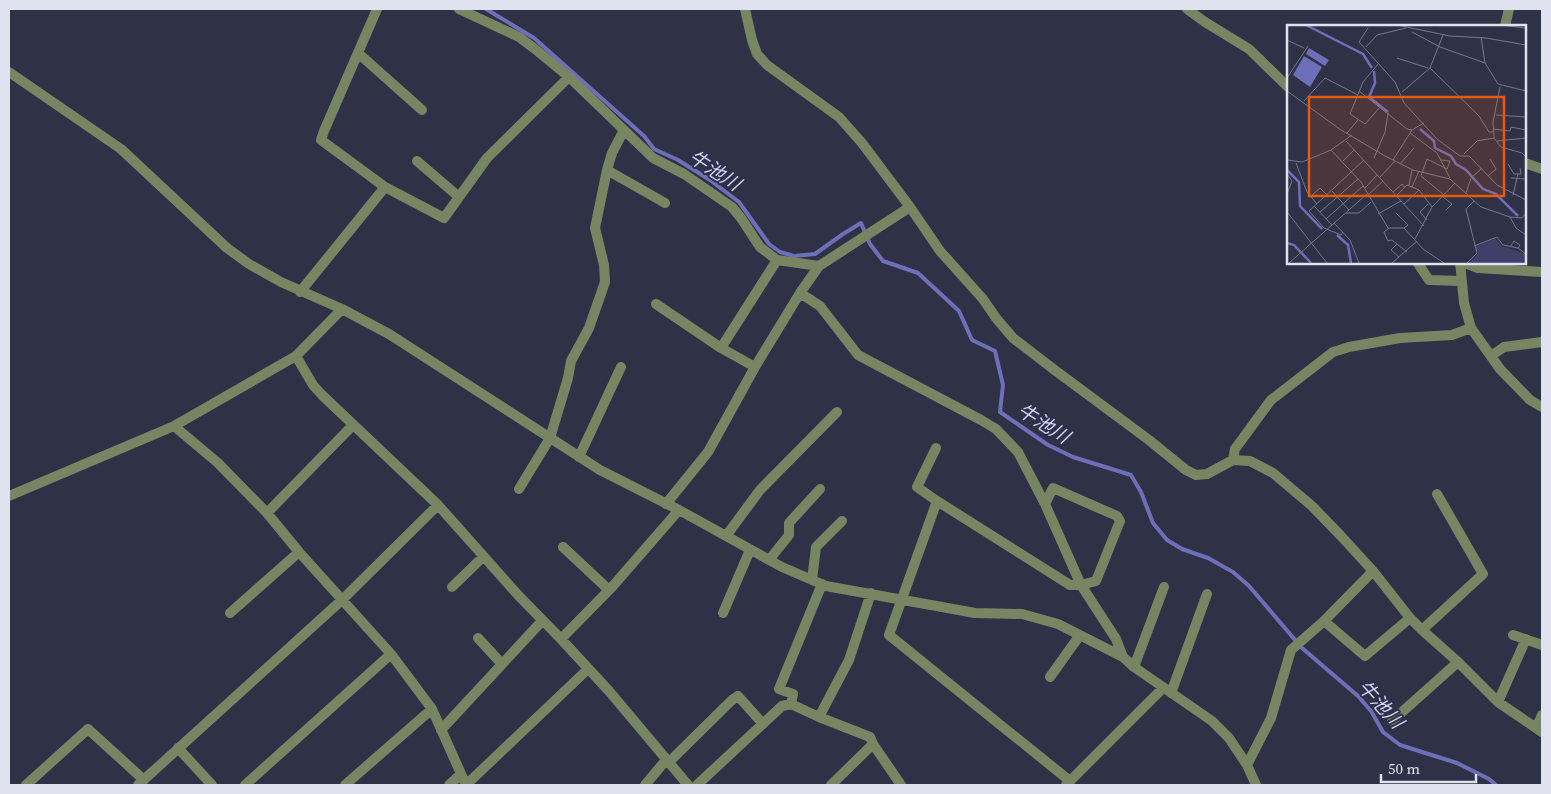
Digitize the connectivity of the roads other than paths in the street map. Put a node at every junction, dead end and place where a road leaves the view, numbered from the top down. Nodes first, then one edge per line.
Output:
1 (378, 9) edge
2 (459, 9) edge
3 (745, 9) edge
4 (1187, 9) edge
5 (1509, 9) edge
6 (1506, 25) edge
7 (358, 54) junction
8 (9, 72) edge
9 (570, 77) junction
10 (1287, 85) edge
11 (422, 110) dead end
12 (624, 130) junction
13 (417, 161) dead end
14 (1526, 163) edge
15 (1542, 169) edge
16 (607, 170) junction
17 (385, 187) junction
18 (459, 197) junction
19 (665, 202) dead end
20 (910, 207) junction
21 (777, 260) junction
22 (1418, 264) edge
23 (1461, 264) edge
24 (1467, 264) edge
25 (819, 266) junction
26 (1542, 272) edge
27 (1461, 281) junction
28 (300, 292) junction
29 (800, 293) junction
30 (656, 304) dead end
31 (342, 309) junction
32 (1471, 328) junction
33 (1542, 342) edge
34 (721, 348) junction
35 (296, 356) junction
36 (1491, 356) junction
37 (621, 367) dead end
38 (755, 367) junction
39 (1542, 407) edge
40 (837, 412) dead end
41 (352, 425) junction
42 (174, 426) junction
43 (550, 438) junction
44 (936, 448) dead end
45 (579, 457) junction
46 (1233, 460) junction
47 (519, 489) dead end
48 (820, 489) dead end
49 (1437, 494) dead end
50 (9, 496) edge
51 (937, 501) junction
52 (666, 504) junction
53 (1045, 504) junction
54 (438, 505) junction
55 (679, 510) junction
56 (267, 513) junction
57 (842, 521) dead end
58 (726, 536) junction
59 (563, 547) dead end
60 (750, 550) junction
61 (299, 552) junction
62 (483, 557) junction
63 (769, 560) junction
64 (1372, 571) junction
65 (817, 582) junction
66 (1081, 585) junction
67 (452, 587) dead end
68 (1164, 587) dead end
69 (609, 590) junction
70 (871, 593) junction
71 (1207, 594) dead end
72 (343, 599) junction
73 (902, 599) junction
74 (230, 613) dead end
75 (723, 613) dead end
76 (1410, 618) junction
77 (542, 621) junction
78 (1324, 621) junction
79 (1422, 630) junction
80 (1080, 635) junction
81 (1513, 635) dead end
82 (478, 638) dead end
83 (561, 639) junction
84 (1526, 639) junction
85 (1542, 645) edge
86 (391, 654) junction
87 (1123, 657) junction
88 (1458, 662) junction
89 (502, 664) junction
90 (1134, 667) junction
91 (588, 668) junction
92 (1050, 677) dead end
93 (1167, 690) junction
94 (1498, 702) junction
95 (791, 704) junction
96 (432, 709) junction
97 (1542, 714) edge
98 (819, 717) junction
99 (1392, 721) dead end
100 (763, 724) junction
101 (441, 730) junction
102 (1539, 730) edge
103 (873, 744) junction
104 (178, 748) junction
105 (667, 762) junction
106 (1247, 765) junction
107 (461, 774) junction
108 (141, 783) edge
109 (1068, 783) edge
110 (26, 785) edge
111 (212, 785) edge
112 (245, 785) edge
113 (345, 785) edge
114 (449, 785) edge
115 (466, 785) edge
116 (645, 785) edge
117 (688, 785) edge
118 (697, 785) edge
119 (831, 785) edge
120 (901, 785) edge
121 (1256, 785) edge

1 - 7 street
2 - 9 street
3 - 20 street
4 - 10 street
5 - 6 street
7 - 11 street
7 - 17 street
8 - 28 street
9 - 12 street
9 - 18 street
12 - 16 street
12 - 21 street
13 - 18 street
14 - 15 street
16 - 19 street
16 - 43 street
17 - 18 street
17 - 28 street
20 - 25 street
20 - 46 street
21 - 25 street
21 - 34 street
22 - 27 street
23 - 27 street
24 - 26 street
25 - 29 street
27 - 32 street
28 - 31 street
29 - 38 street
29 - 53 street
30 - 34 street
31 - 35 street
31 - 43 street
32 - 36 street
32 - 46 street
33 - 36 street
34 - 38 street
35 - 41 street
35 - 42 street
36 - 39 street
37 - 45 street
38 - 52 street
40 - 58 street
41 - 54 street
41 - 56 street
42 - 50 street
42 - 56 street
43 - 45 street
43 - 47 street
44 - 51 street
45 - 52 street
46 - 64 street
48 - 63 street
49 - 79 street
51 - 66 street
51 - 73 street
52 - 55 street
53 - 66 street
53 - 66 street
54 - 62 street
54 - 72 street
55 - 58 street
55 - 69 street
56 - 61 street
57 - 65 street
58 - 60 street
59 - 69 street
60 - 63 street
60 - 75 street
61 - 72 street
61 - 74 street
62 - 67 street
62 - 77 street
63 - 65 street
64 - 76 street
64 - 78 street
65 - 70 street
65 - 95 street
66 - 87 street
68 - 90 street
69 - 83 street
70 - 73 street
70 - 98 street
71 - 93 street
72 - 86 street
72 - 104 street
73 - 80 street
73 - 109 street
76 - 78 street
76 - 79 street
77 - 83 street
77 - 89 street
78 - 106 street
79 - 88 street
80 - 87 street
80 - 92 street
81 - 84 street
82 - 89 street
83 - 91 street
84 - 85 street
84 - 94 street
86 - 96 street
86 - 112 street
87 - 90 street
88 - 94 street
88 - 99 street
89 - 101 street
90 - 93 street
91 - 105 street
91 - 115 street
93 - 106 street
93 - 109 street
94 - 102 street
95 - 98 street
95 - 100 street
96 - 101 street
96 - 113 street
97 - 102 street
98 - 103 street
100 - 105 street
100 - 118 street
101 - 107 street
103 - 119 street
103 - 120 street
104 - 108 street
104 - 111 street
105 - 116 street
105 - 117 street
106 - 121 street
107 - 114 street
107 - 115 street
108 - 110 street

